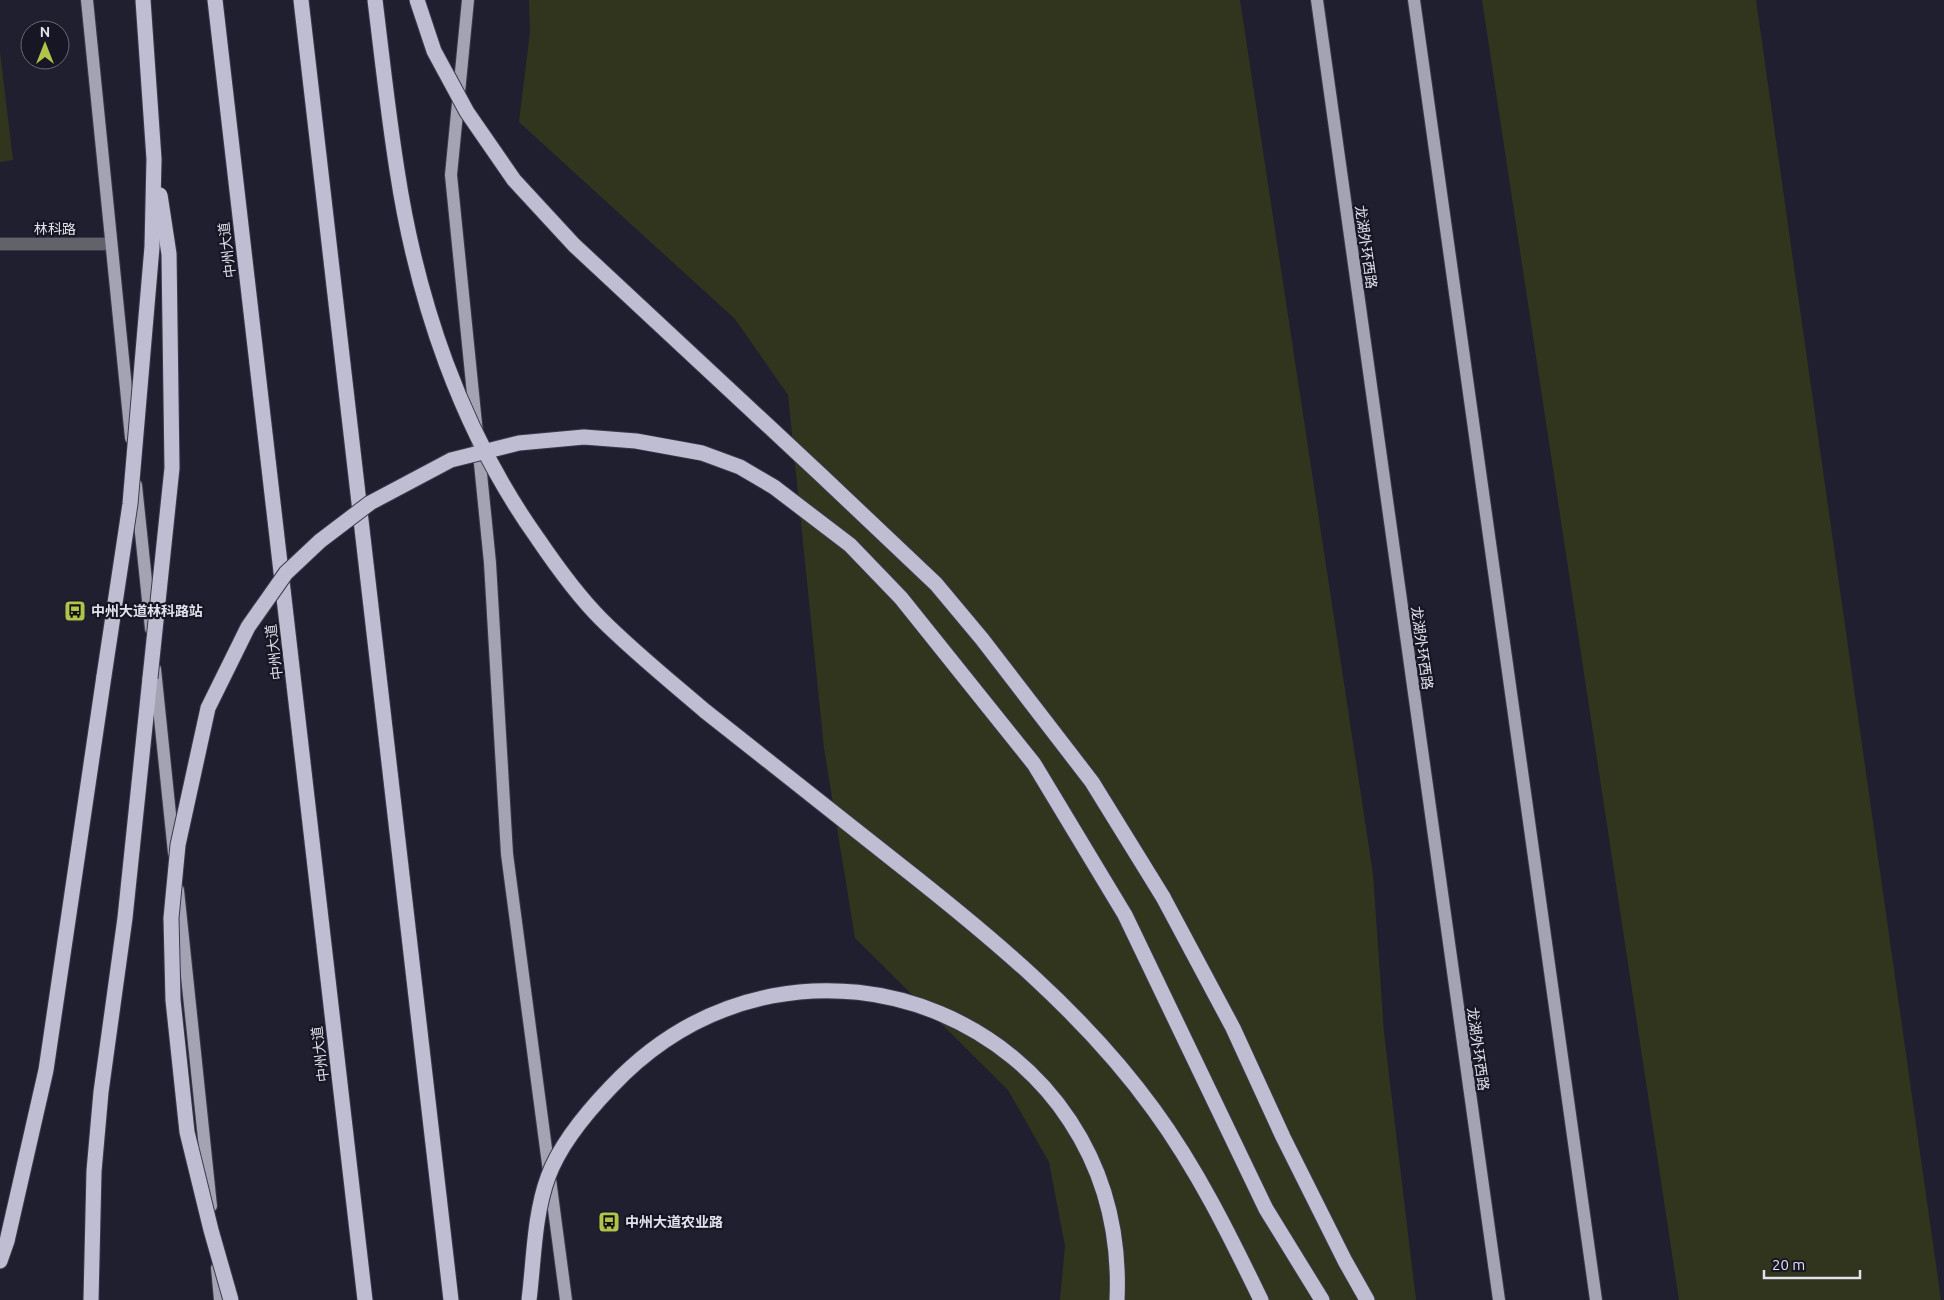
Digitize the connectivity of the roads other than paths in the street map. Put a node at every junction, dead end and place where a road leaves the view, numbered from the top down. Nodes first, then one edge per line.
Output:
1 (87, 0) edge
2 (143, 0) edge
3 (214, 0) edge
4 (301, 0) edge
5 (375, 0) edge
6 (417, 0) edge
7 (468, 0) edge
8 (1317, 0) edge
9 (1414, 0) edge
10 (154, 159) junction
11 (0, 244) edge
12 (111, 244) junction
13 (0, 1261) edge
14 (91, 1300) edge
15 (220, 1300) edge
16 (231, 1300) edge
17 (365, 1300) edge
18 (451, 1300) edge
19 (529, 1300) edge
20 (566, 1300) edge
21 (1117, 1300) edge
22 (1261, 1300) edge
23 (1322, 1300) edge
24 (1368, 1300) edge
25 (1498, 1300) edge
26 (1596, 1300) edge

1 - 12 main road
2 - 10 highway, bridge
3 - 17 highway, 中州大道
4 - 18 highway
5 - 22 highway, bridge
6 - 24 highway, bridge
7 - 20 main road
8 - 25 main road, 龙湖外环西路
9 - 26 main road
10 - 13 highway, bridge
10 - 14 highway, bridge
11 - 12 street, 林科路
12 - 15 main road
16 - 23 highway, bridge
19 - 21 highway, bridge

